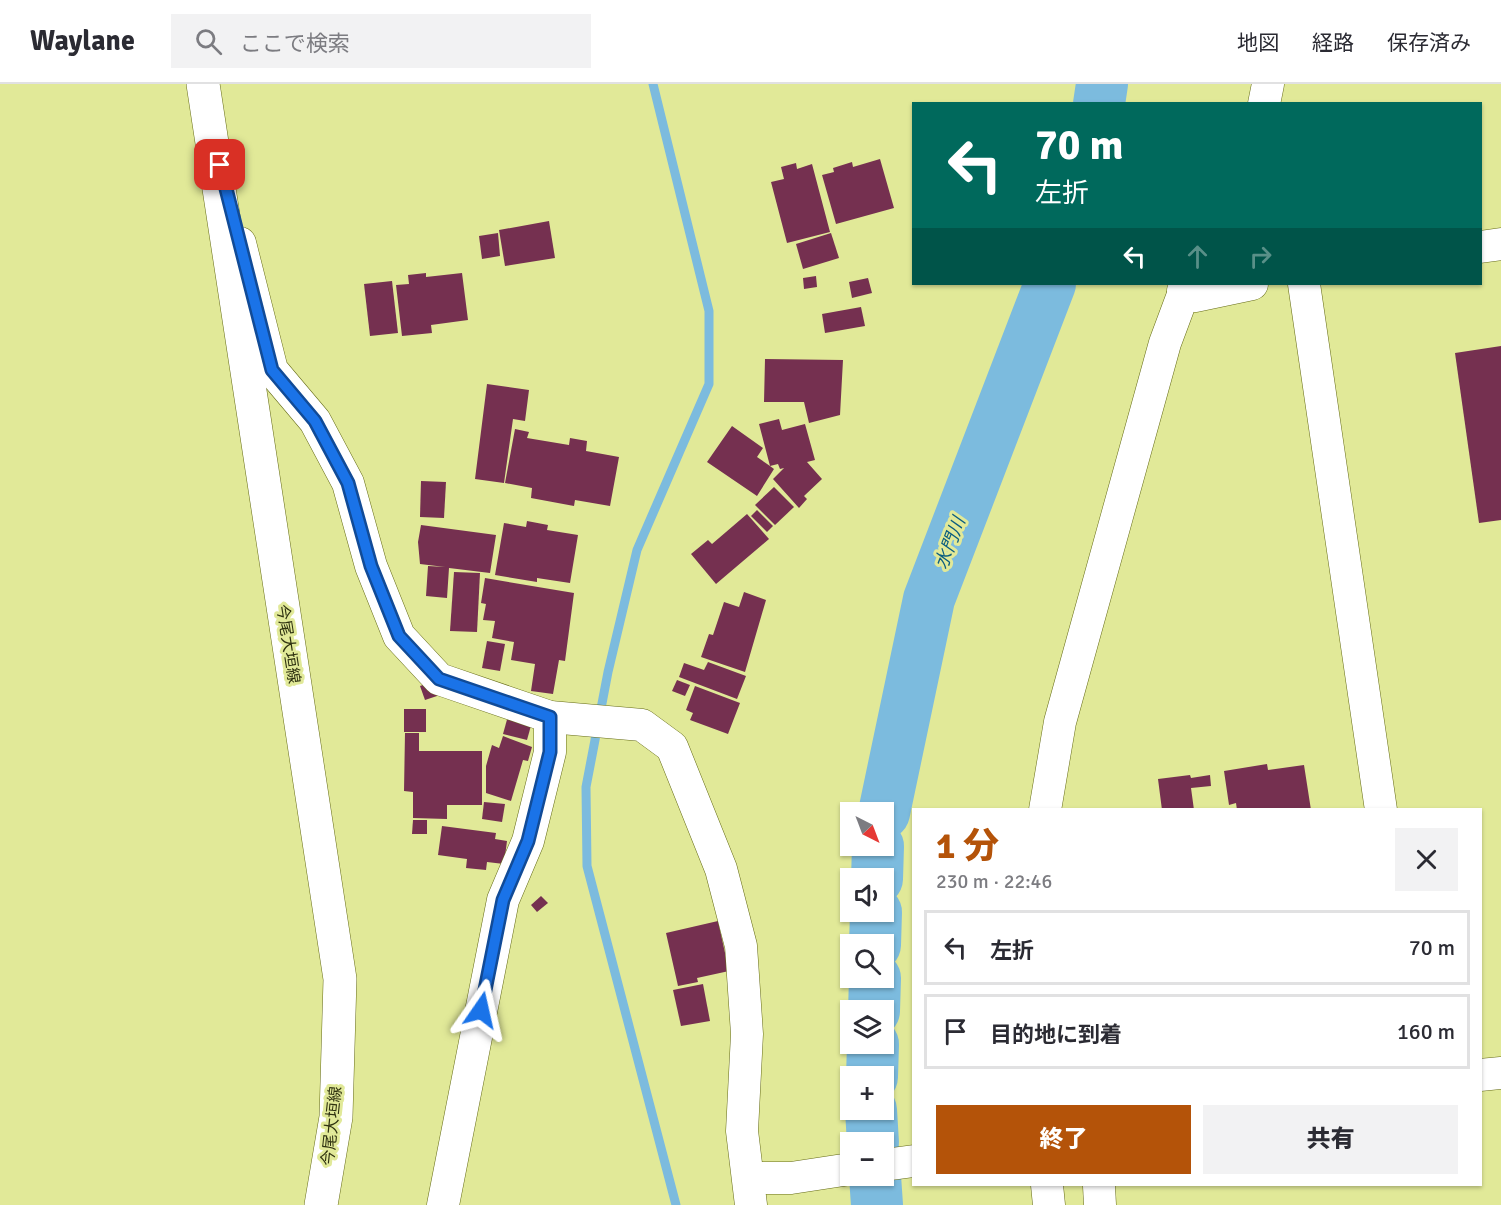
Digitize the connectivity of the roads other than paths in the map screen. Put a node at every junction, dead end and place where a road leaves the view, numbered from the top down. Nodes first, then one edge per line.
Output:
1 (203, 84) edge
2 (1268, 84) edge
3 (1264, 102) edge
4 (209, 120) junction
5 (1501, 244) edge
6 (1482, 247) edge
7 (1247, 285) edge
8 (1304, 285) edge
9 (1185, 287) edge
10 (559, 717) junction
11 (1045, 808) edge
12 (1381, 808) edge
13 (1501, 1073) edge
14 (1482, 1075) edge
15 (912, 1161) edge
16 (894, 1164) edge
17 (840, 1171) edge
18 (1047, 1186) edge
19 (750, 1191) edge
20 (321, 1205) edge
21 (443, 1205) edge
22 (1049, 1205) edge

1 - 4 main road, 今尾大垣線
2 - 3 street
4 - 10 street
4 - 20 main road, 今尾大垣線
5 - 6 street
7 - 9 street
8 - 12 street
9 - 11 street
10 - 19 street
10 - 21 street
13 - 14 street
15 - 16 street
17 - 19 street
18 - 22 street

